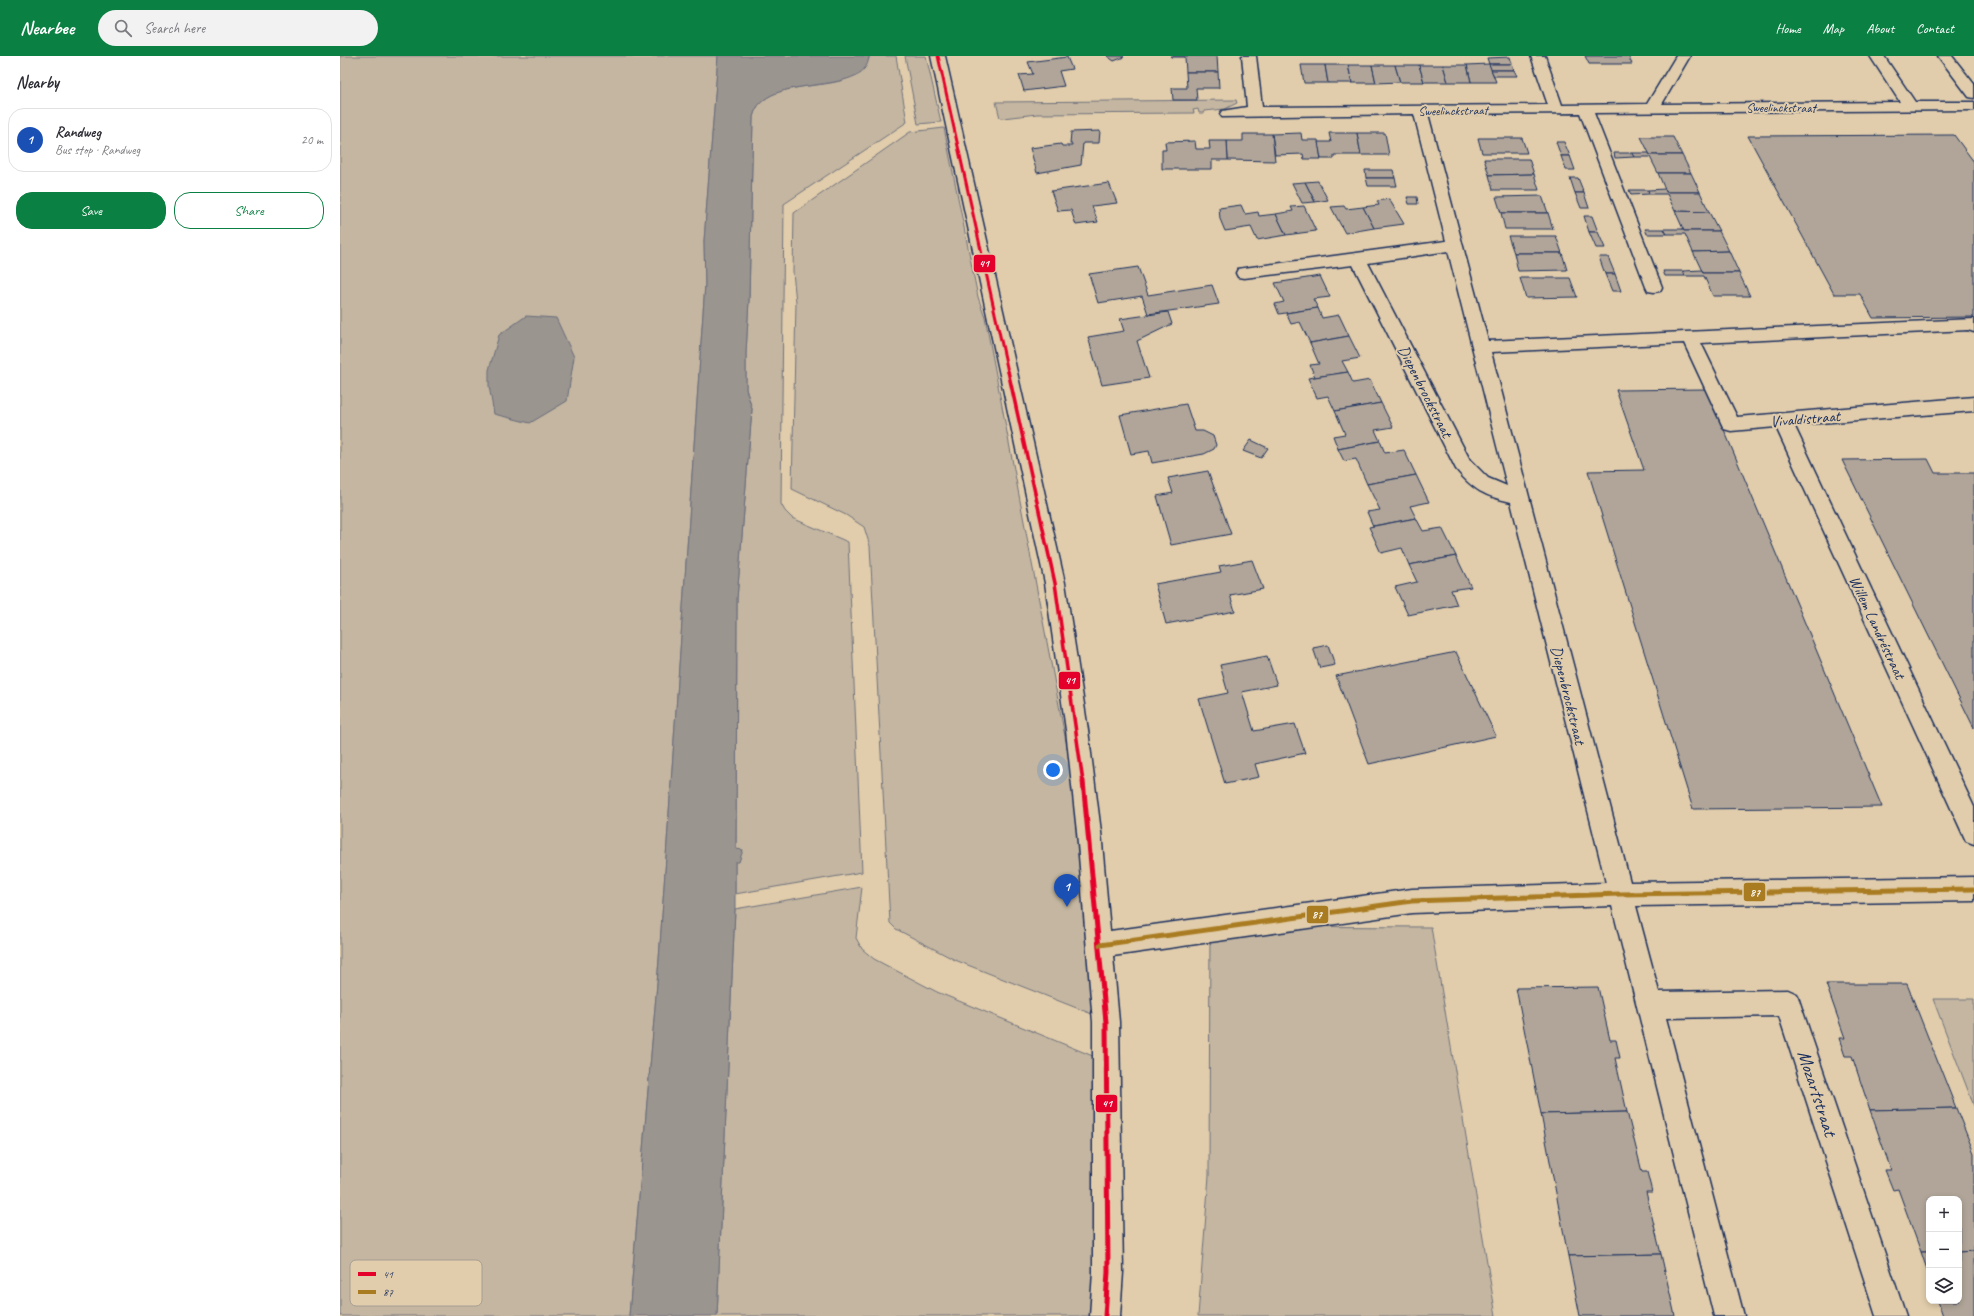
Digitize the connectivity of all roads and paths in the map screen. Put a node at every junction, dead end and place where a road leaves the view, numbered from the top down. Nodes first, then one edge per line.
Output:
1 (938, 56) edge
2 (1249, 56) edge
3 (1538, 56) edge
4 (1683, 56) edge
5 (1877, 56) edge
6 (1945, 56) edge
7 (1974, 94) edge
8 (1910, 106) junction
9 (1974, 106) edge
10 (1556, 108) junction
11 (1585, 108) junction
12 (1652, 108) junction
13 (1420, 110) junction
14 (1255, 111) junction
15 (1227, 114) dead end
16 (1454, 245) junction
17 (1358, 259) junction
18 (1244, 272) dead end
19 (1654, 286) dead end
20 (1974, 326) edge
21 (1690, 337) junction
22 (1480, 347) junction
23 (1974, 404) edge
24 (1782, 420) junction
25 (1519, 496) junction
26 (1974, 833) edge
27 (1974, 889) edge
28 (1620, 894) junction
29 (1100, 945) junction
30 (1649, 1005) junction
31 (1106, 1316) edge
32 (1729, 1316) edge
33 (1891, 1316) edge

1 - 29 street
2 - 14 street
3 - 10 street
4 - 12 street
5 - 8 street
6 - 7 street
8 - 9 street, Sweelinckstraat
8 - 12 street, Sweelinckstraat
10 - 11 street, Sweelinckstraat
10 - 13 street, Sweelinckstraat
11 - 12 street, Sweelinckstraat
11 - 19 street
13 - 14 street, Sweelinckstraat
13 - 16 street, Diepenbrockstraat
14 - 15 street, Sweelinckstraat
16 - 17 street
16 - 22 street, Diepenbrockstraat
17 - 18 street
17 - 25 street, Diepenbrockstraat
20 - 21 street
21 - 22 street
21 - 24 street, Vivaldistraat
22 - 25 street, Diepenbrockstraat
23 - 24 street, Vivaldistraat
24 - 26 street, Willem Landréstraat
25 - 28 street, Diepenbrockstraat
27 - 28 street
28 - 29 street
28 - 30 street
29 - 31 street
30 - 32 street
30 - 33 street, Mozartstraat

